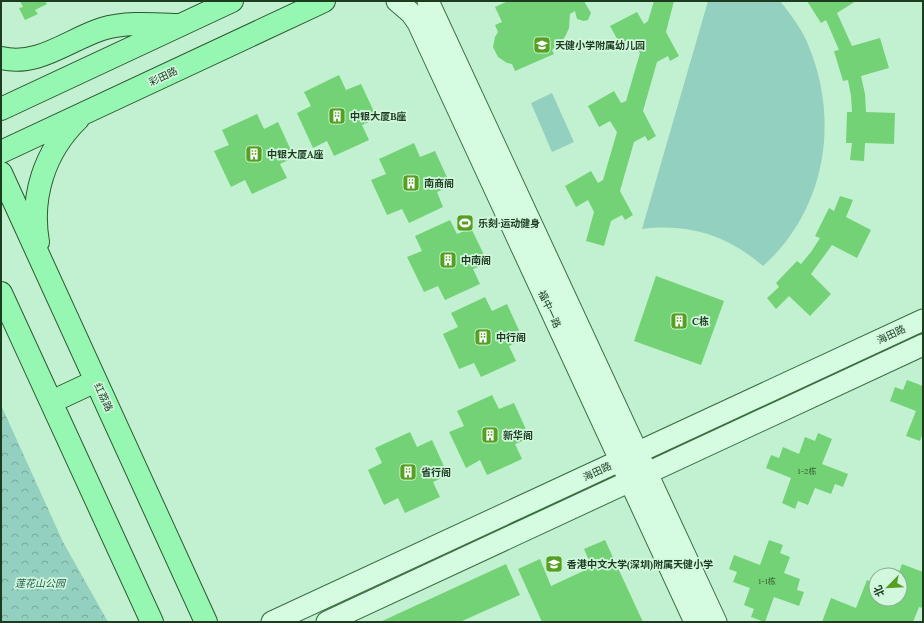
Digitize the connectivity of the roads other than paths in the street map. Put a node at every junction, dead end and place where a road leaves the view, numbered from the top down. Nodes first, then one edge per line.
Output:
1 (232, 1) edge
2 (324, 1) edge
3 (397, 1) edge
4 (428, 1) edge
5 (181, 25) junction
6 (430, 29) junction
7 (1, 58) edge
8 (1, 109) edge
9 (86, 112) junction
10 (1, 152) edge
11 (1, 173) edge
12 (47, 274) junction
13 (1, 293) edge
14 (923, 320) edge
15 (923, 345) edge
16 (96, 381) junction
17 (51, 402) junction
18 (628, 456) junction
19 (638, 477) junction
20 (206, 620) edge
21 (152, 622) edge
22 (272, 622) edge
23 (327, 622) edge
24 (695, 622) edge
25 (716, 622) edge

1 - 5 main road
2 - 9 main road, 彩田路
3 - 6 street, 福中一路
4 - 6 street, 福中一路
5 - 7 main road
5 - 8 main road
6 - 18 street, 福中一路
9 - 10 main road, 彩田路
9 - 12 main road
11 - 12 main road, 红荔路
12 - 16 main road, 红荔路
13 - 17 main road
14 - 18 street, 海田路
15 - 19 street
16 - 17 main road
16 - 20 main road, 红荔路
17 - 21 main road
18 - 19 street, 福中一路
18 - 22 street, 海田路
19 - 23 street
19 - 24 street, 福中一路
19 - 25 street, 福中一路

